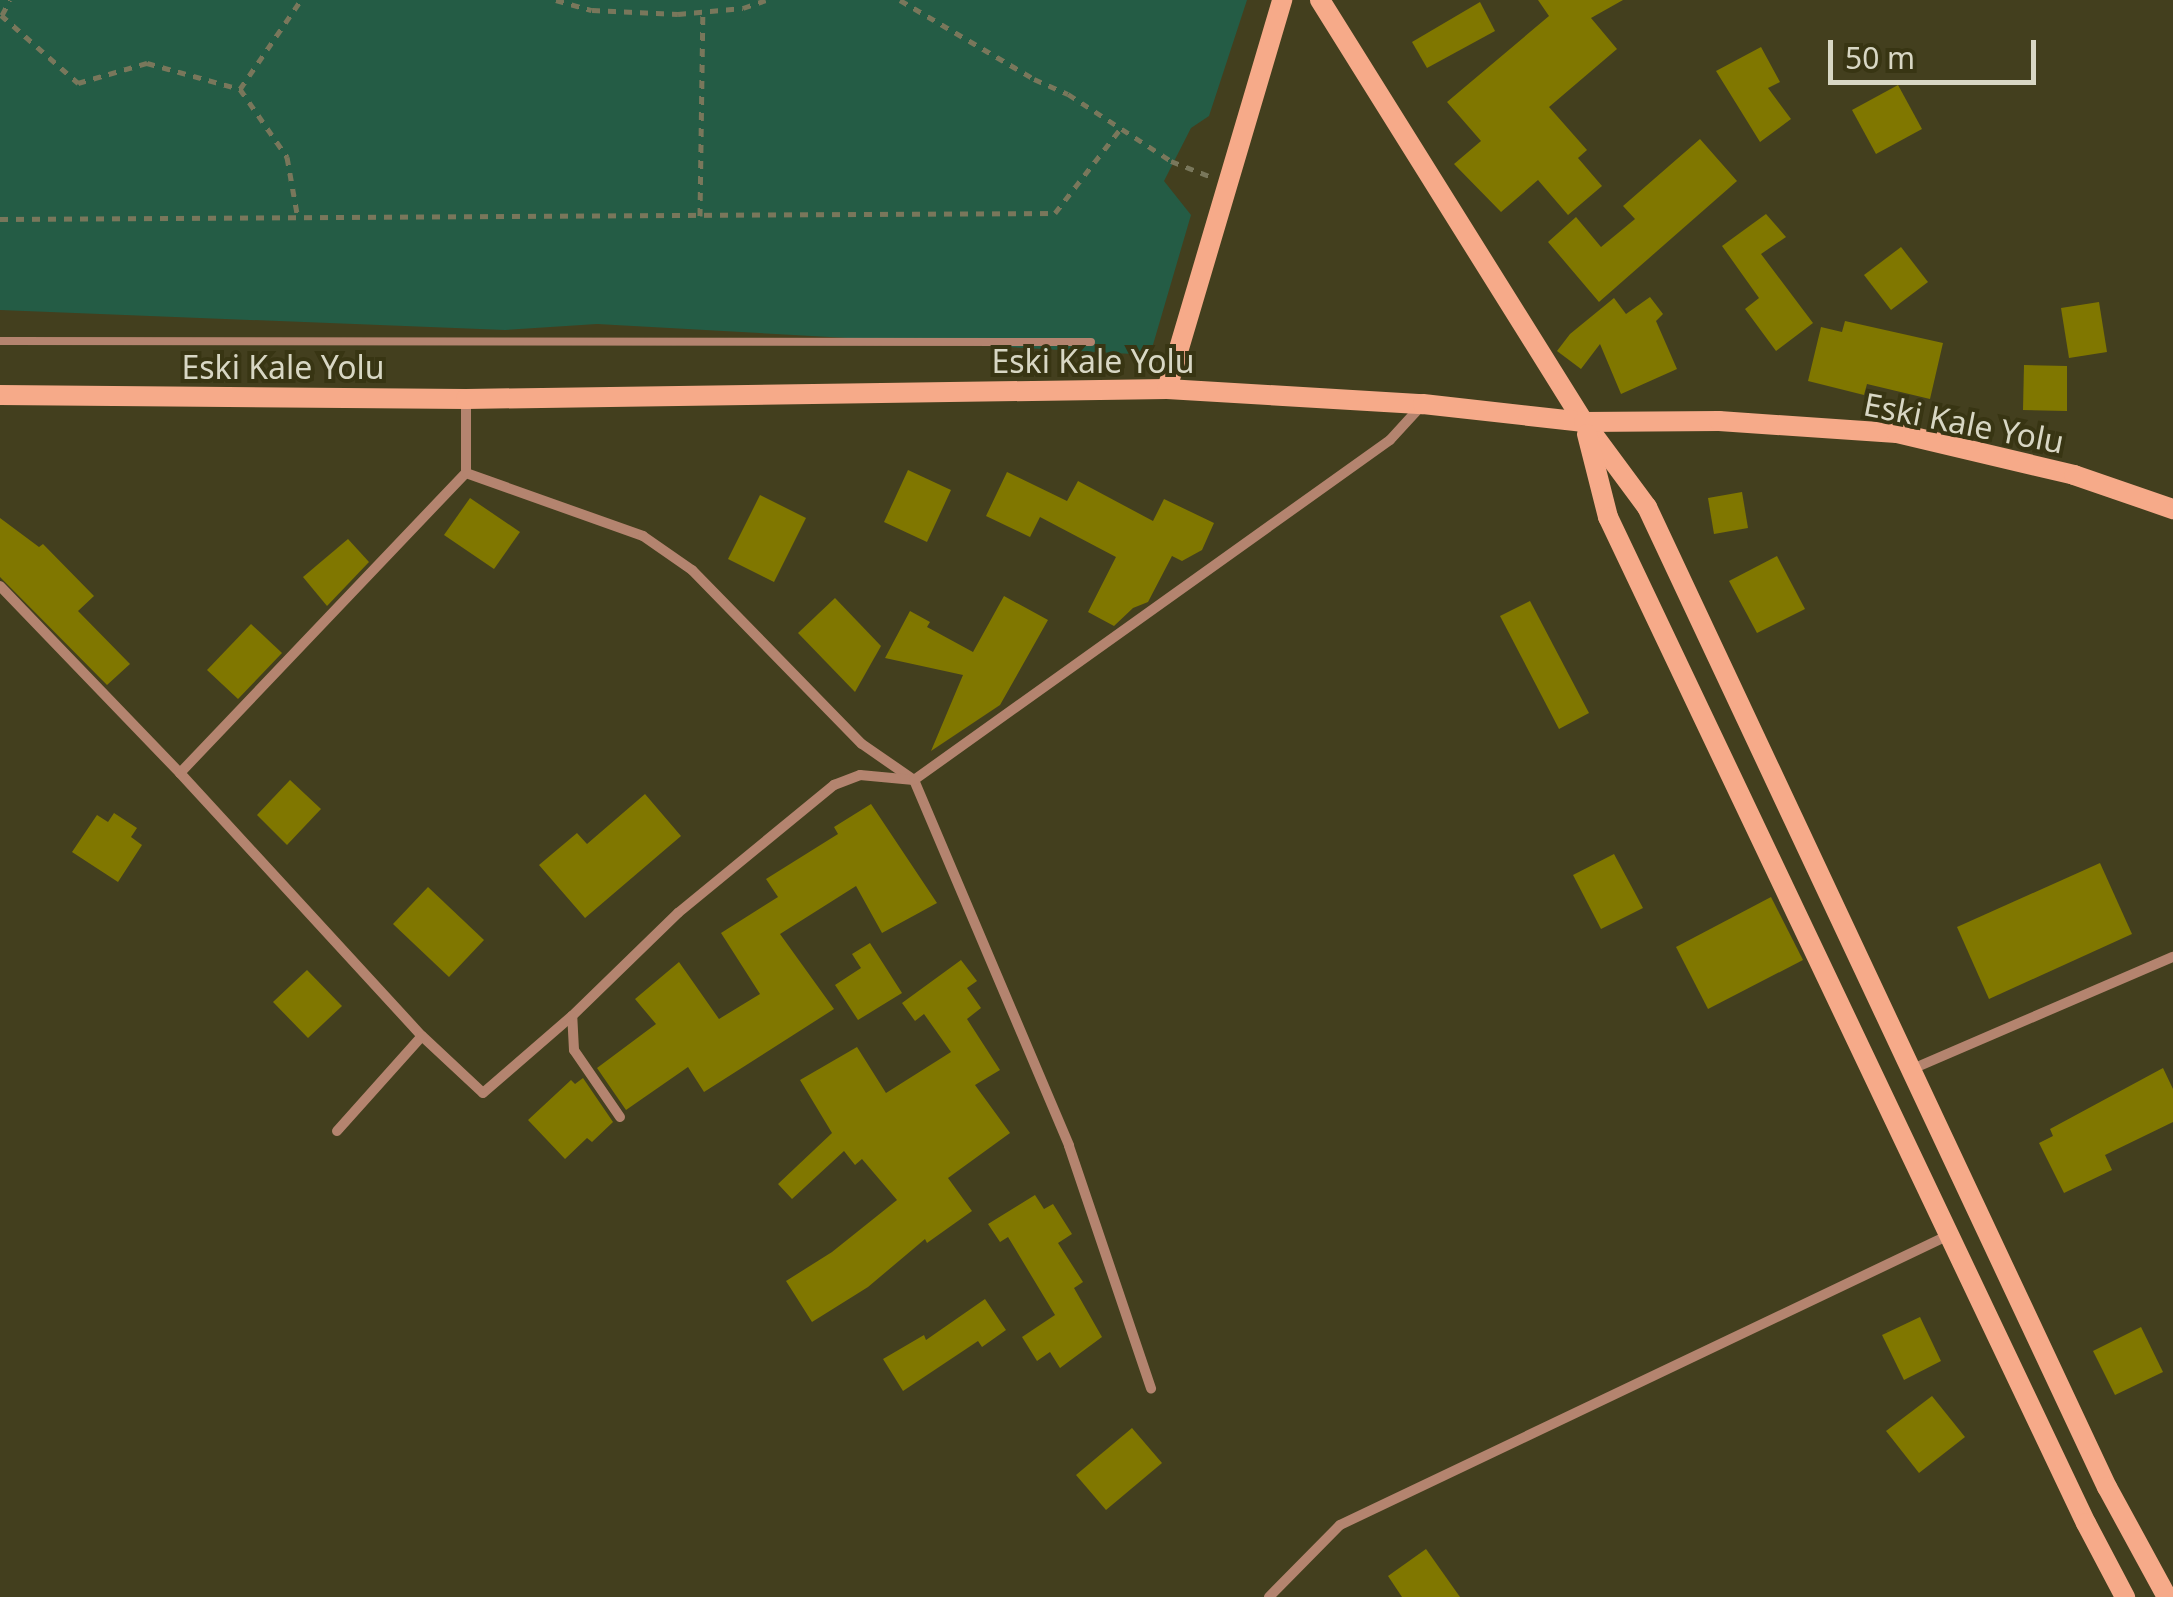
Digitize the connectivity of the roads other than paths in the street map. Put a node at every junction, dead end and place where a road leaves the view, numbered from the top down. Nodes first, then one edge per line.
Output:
1 (1282, 0) edge
2 (1320, 0) edge
3 (0, 340) edge
4 (1092, 342) dead end
5 (1167, 388) junction
6 (0, 395) edge
7 (466, 399) junction
8 (1423, 404) junction
9 (1584, 422) junction
10 (466, 473) junction
11 (2173, 509) edge
12 (0, 586) edge
13 (180, 772) junction
14 (914, 780) junction
15 (2173, 958) edge
16 (572, 1016) junction
17 (422, 1036) junction
18 (1910, 1070) junction
19 (620, 1117) dead end
20 (338, 1132) dead end
21 (1949, 1235) junction
22 (1151, 1388) dead end
23 (1269, 1597) edge
24 (2125, 1597) edge
25 (2166, 1597) edge

1 - 5 street
2 - 9 street
3 - 4 lane
5 - 7 street, Eski Kale Yolu
5 - 8 street, Eski Kale Yolu
6 - 7 street, Eski Kale Yolu
7 - 10 street
8 - 9 street, Eski Kale Yolu
8 - 14 street
9 - 11 street, Eski Kale Yolu
9 - 18 street
9 - 21 street
10 - 13 street
10 - 14 street
12 - 13 street
13 - 17 street
14 - 16 street
14 - 22 street
15 - 18 street
16 - 17 street
16 - 19 street
17 - 20 street
18 - 25 street
21 - 23 street
21 - 24 street

